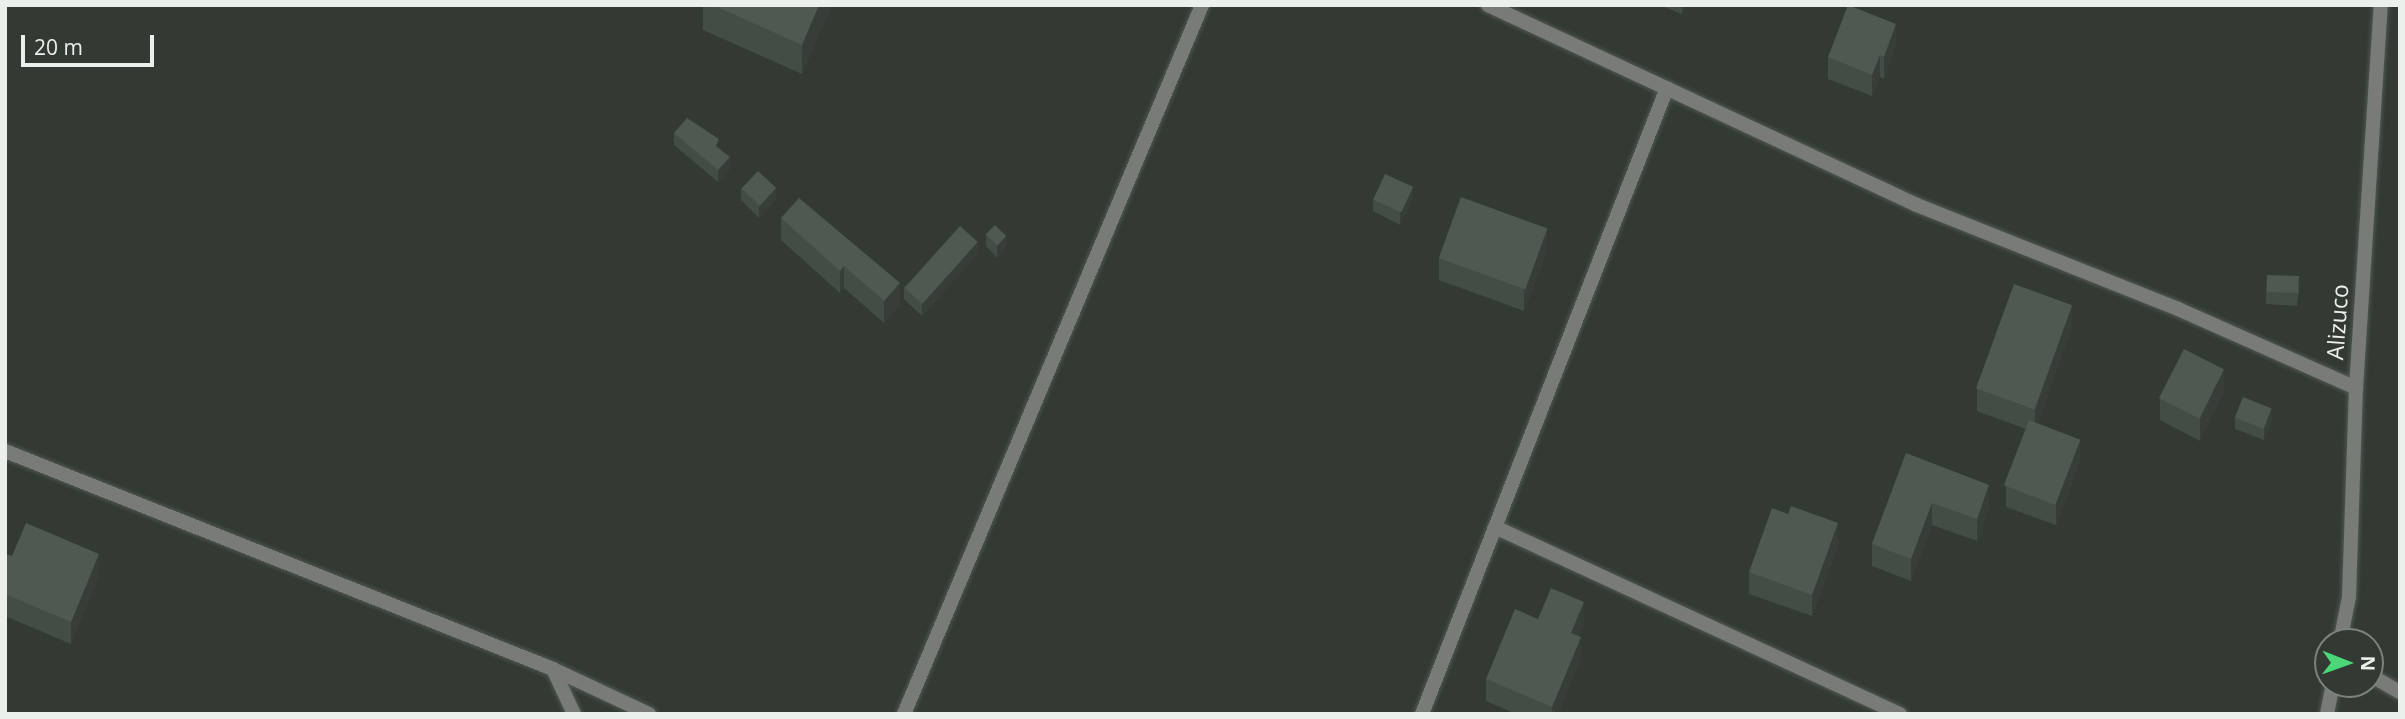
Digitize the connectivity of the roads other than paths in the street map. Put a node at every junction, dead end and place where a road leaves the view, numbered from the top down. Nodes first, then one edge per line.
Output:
1 (1202, 5) edge
2 (1488, 5) edge
3 (2381, 5) edge
4 (1667, 88) junction
5 (2356, 388) junction
6 (5, 451) edge
7 (1495, 527) junction
8 (2342, 628) edge
9 (553, 669) junction
10 (2384, 683) edge
11 (2400, 692) edge
12 (574, 714) edge
13 (649, 714) edge
14 (904, 714) edge
15 (1422, 714) edge
16 (1900, 714) edge

1 - 14 street
2 - 4 street
3 - 5 street, Alizuco
4 - 5 street
4 - 7 street
5 - 8 street, Alizuco
6 - 9 street
7 - 15 street
7 - 16 street
9 - 12 street
9 - 13 street
10 - 11 street

